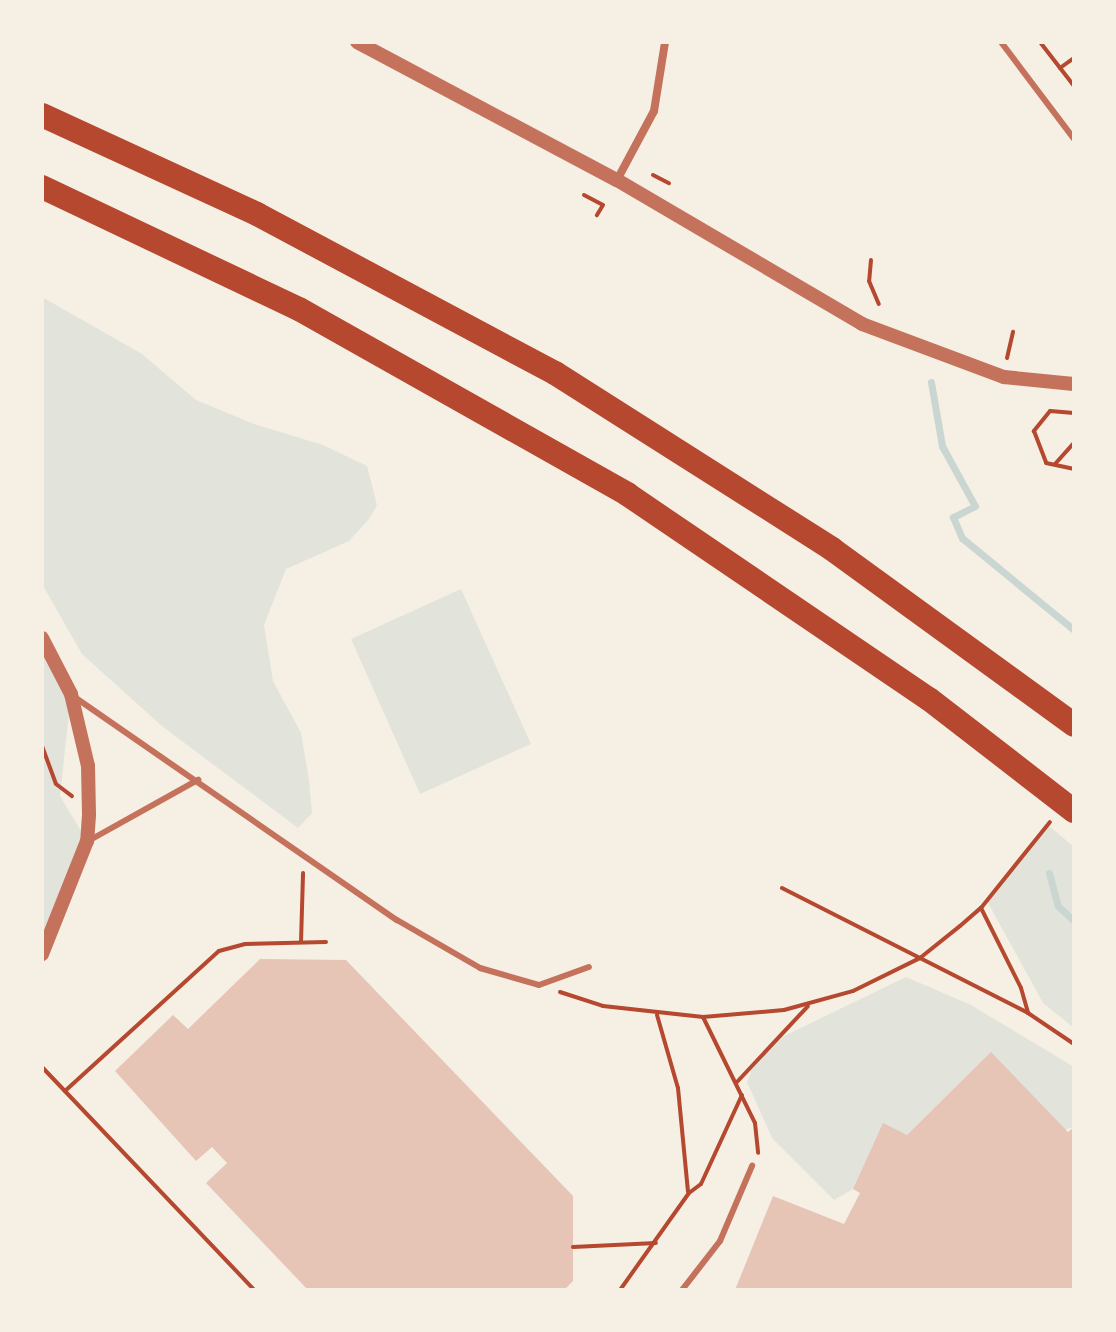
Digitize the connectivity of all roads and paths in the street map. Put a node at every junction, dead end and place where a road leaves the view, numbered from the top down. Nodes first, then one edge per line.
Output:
1 (357, 42) edge
2 (665, 42) edge
3 (1001, 42) edge
4 (1040, 42) edge
5 (1074, 58) edge
6 (1060, 68) junction
7 (1074, 86) edge
8 (42, 115) edge
9 (1074, 139) edge
10 (653, 175) dead end
11 (617, 180) junction
12 (669, 183) dead end
13 (42, 187) edge
14 (42, 193) edge
15 (584, 195) dead end
16 (597, 215) dead end
17 (112, 217) junction
18 (871, 260) dead end
19 (879, 304) dead end
20 (1013, 332) dead end
21 (1007, 361) dead end
22 (1074, 384) edge
23 (1074, 413) edge
24 (1074, 443) edge
25 (1055, 464) junction
26 (1074, 469) edge
27 (42, 638) edge
28 (71, 694) junction
29 (1074, 725) edge
30 (42, 746) edge
31 (198, 780) junction
32 (89, 799) junction
33 (1065, 812) edge
34 (87, 841) junction
35 (304, 854) junction
36 (782, 888) dead end
37 (981, 908) junction
38 (301, 942) junction
39 (326, 942) dead end
40 (42, 954) edge
41 (920, 958) junction
42 (589, 967) dead end
43 (539, 985) junction
44 (810, 1004) junction
45 (1028, 1013) junction
46 (657, 1015) junction
47 (703, 1017) junction
48 (1074, 1044) edge
49 (42, 1067) edge
50 (736, 1083) junction
51 (65, 1091) junction
52 (742, 1095) junction
53 (752, 1166) joint
54 (689, 1193) junction
55 (656, 1243) junction
56 (573, 1247) dead end
57 (254, 1290) edge
58 (620, 1290) edge
59 (682, 1290) edge

1 - 11 street
2 - 11 street
3 - 9 lane
4 - 6 path
5 - 6 path
6 - 7 path
8 - 29 highway
10 - 12 path
11 - 22 street
13 - 17 highway
14 - 17 highway
15 - 16 path
17 - 33 highway
18 - 19 path
20 - 21 path
23 - 25 path
24 - 25 path
25 - 26 path
27 - 28 street
28 - 31 lane
28 - 32 street
30 - 32 path
31 - 34 lane
31 - 35 lane
32 - 34 street
33 - 37 path
34 - 40 street
35 - 38 path
35 - 43 lane
36 - 41 path
37 - 41 path
37 - 45 path
38 - 39 path
38 - 51 path
41 - 44 path
41 - 45 path
42 - 43 lane
43 - 46 path
44 - 47 path
44 - 50 path
45 - 48 path
46 - 47 path
46 - 54 path
47 - 50 path
49 - 51 path
50 - 52 path
51 - 57 path
52 - 53 path
52 - 54 path
53 - 59 lane
54 - 55 path
55 - 56 path
55 - 58 path

